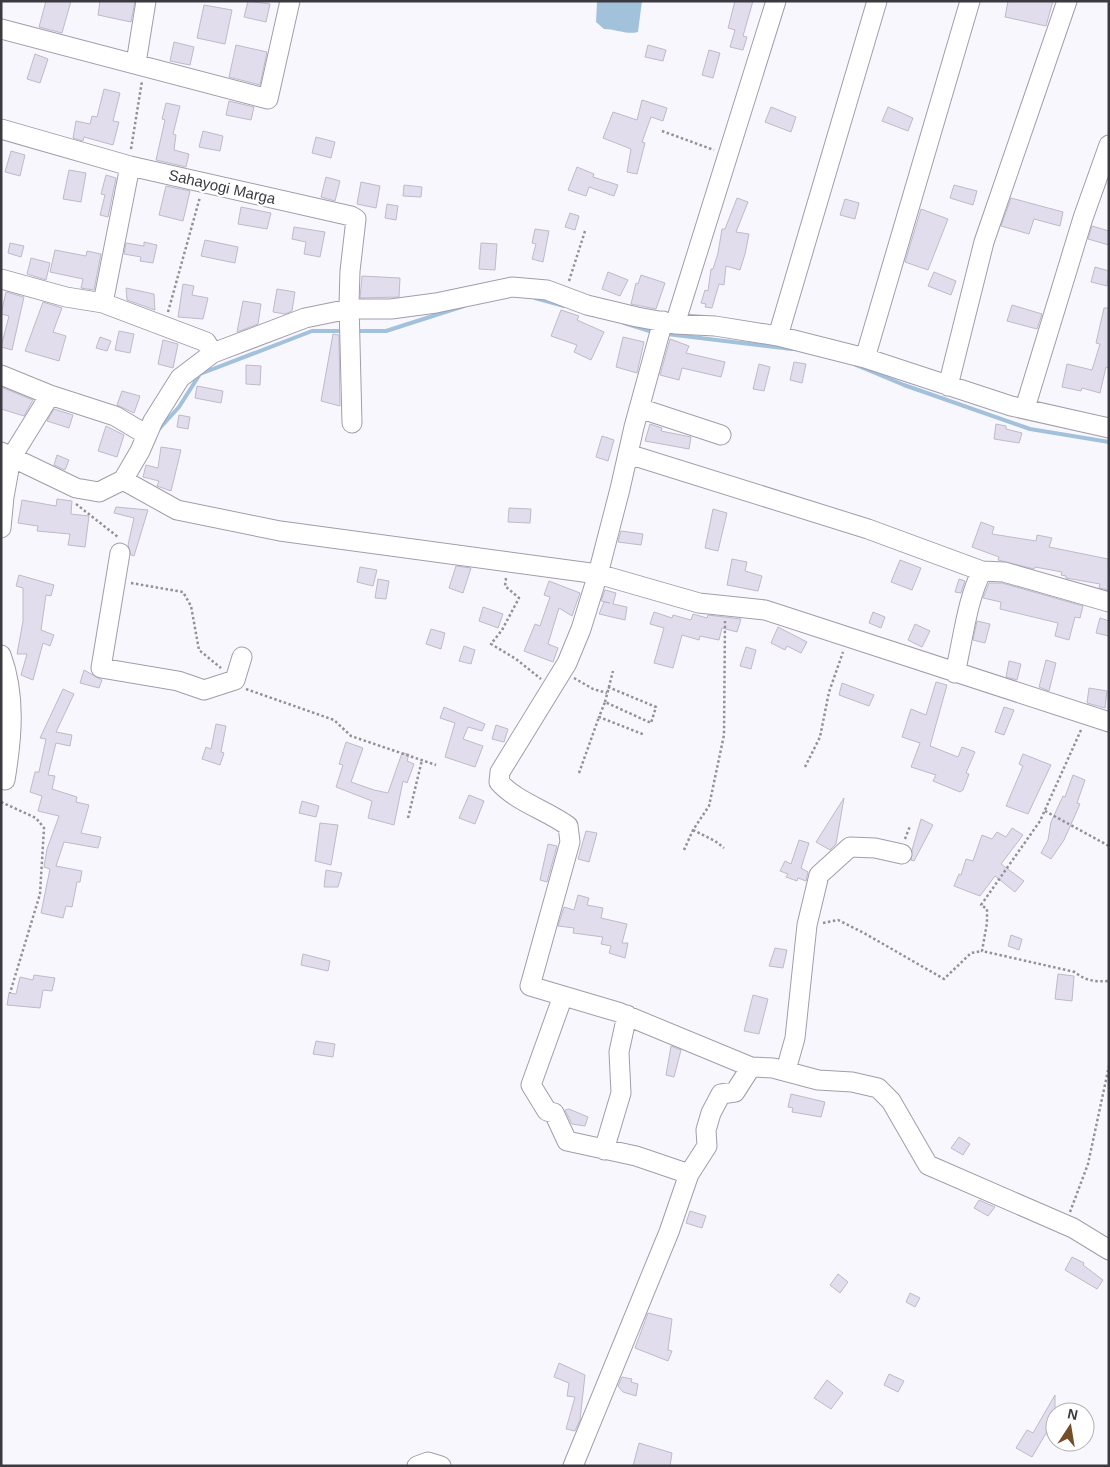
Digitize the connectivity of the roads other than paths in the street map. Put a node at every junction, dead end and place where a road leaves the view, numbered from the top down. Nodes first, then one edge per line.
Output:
1 (146, 1) edge
2 (290, 1) edge
3 (776, 1) edge
4 (878, 1) edge
5 (970, 1) edge
6 (1067, 1) edge
7 (1, 29) edge
8 (140, 65) junction
9 (1, 129) edge
10 (1109, 145) edge
11 (130, 166) junction
12 (1, 279) edge
13 (103, 303) junction
14 (349, 309) junction
15 (669, 322) junction
16 (778, 336) junction
17 (213, 354) junction
18 (865, 358) junction
19 (1, 375) edge
20 (948, 386) junction
21 (50, 395) junction
22 (639, 408) junction
23 (1025, 408) junction
24 (352, 423) dead end
25 (1109, 428) edge
26 (146, 435) junction
27 (721, 435) dead end
28 (628, 454) junction
29 (6, 455) edge
30 (123, 480) junction
31 (1, 528) edge
32 (120, 553) dead end
33 (982, 570) junction
34 (598, 574) junction
35 (1109, 602) edge
36 (1, 654) edge
37 (242, 657) dead end
38 (955, 673) junction
39 (1109, 722) edge
40 (5, 780) dead end
41 (902, 854) dead end
42 (563, 996) junction
43 (627, 1016) junction
44 (751, 1067) junction
45 (786, 1070) junction
46 (604, 1150) junction
47 (689, 1174) junction
48 (1109, 1250) edge
49 (416, 1466) edge
50 (440, 1466) edge
51 (573, 1466) edge

1 - 8 street
2 - 8 street
3 - 15 street
4 - 16 street
5 - 18 street
6 - 20 street
7 - 8 street
9 - 11 street, Sahayogi Marga
10 - 23 street
11 - 13 street
11 - 14 street, Sahayogi Marga
12 - 13 street
13 - 17 street
14 - 15 street
14 - 17 street
14 - 24 street
15 - 16 street
15 - 22 street
16 - 18 street
17 - 26 street
18 - 20 street
19 - 21 street
20 - 23 street
21 - 26 street
21 - 29 street
22 - 27 street
22 - 28 street
23 - 25 street
26 - 30 street
28 - 33 street
28 - 34 street
29 - 30 street
29 - 31 street
30 - 34 street
32 - 37 street
33 - 35 street
33 - 38 street
34 - 38 street
34 - 42 street
36 - 40 street
38 - 39 street
41 - 45 street
42 - 43 street
42 - 46 street
43 - 44 street
43 - 46 street
44 - 45 street
44 - 47 street
45 - 48 street
46 - 47 street
47 - 51 street
49 - 50 street

